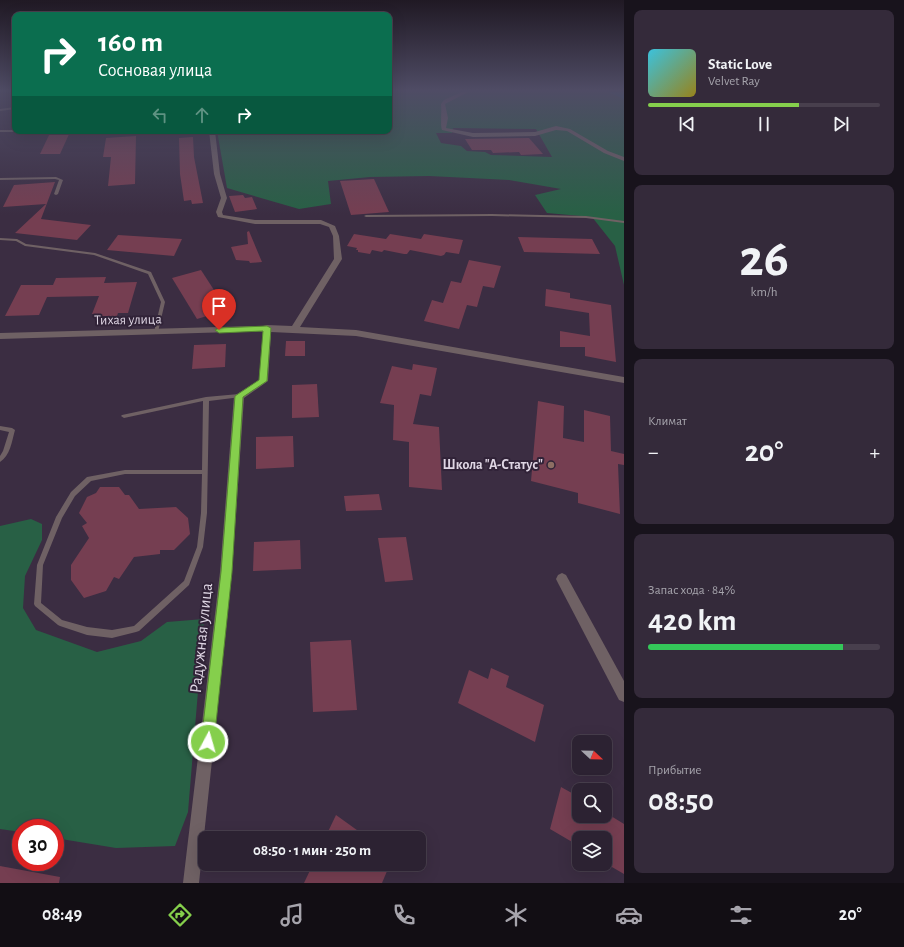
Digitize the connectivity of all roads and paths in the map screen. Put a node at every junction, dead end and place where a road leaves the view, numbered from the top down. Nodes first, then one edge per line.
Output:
1 (457, 132) edge
2 (541, 132) edge
3 (572, 132) edge
4 (212, 134) edge
5 (624, 159) edge
6 (0, 179) edge
7 (56, 194) dead end
8 (366, 216) dead end
9 (624, 222) edge
10 (0, 239) edge
11 (262, 328) junction
12 (294, 328) junction
13 (156, 332) junction
14 (0, 336) edge
15 (624, 380) edge
16 (239, 396) junction
17 (206, 399) junction
18 (124, 416) dead end
19 (0, 428) edge
20 (0, 460) edge
21 (204, 472) junction
22 (562, 579) dead end
23 (624, 695) edge
24 (191, 883) edge

1 - 2 street
3 - 5 street
4 - 12 street
6 - 7 lane
8 - 9 lane
10 - 13 lane
11 - 12 street, Тихая улица
11 - 13 street, Тихая улица
11 - 16 street
12 - 15 street, Тихая улица
13 - 14 street, Тихая улица
16 - 17 lane
16 - 24 street, Радужная улица
17 - 18 lane
17 - 21 lane
19 - 20 lane
21 - 21 lane
22 - 23 street

